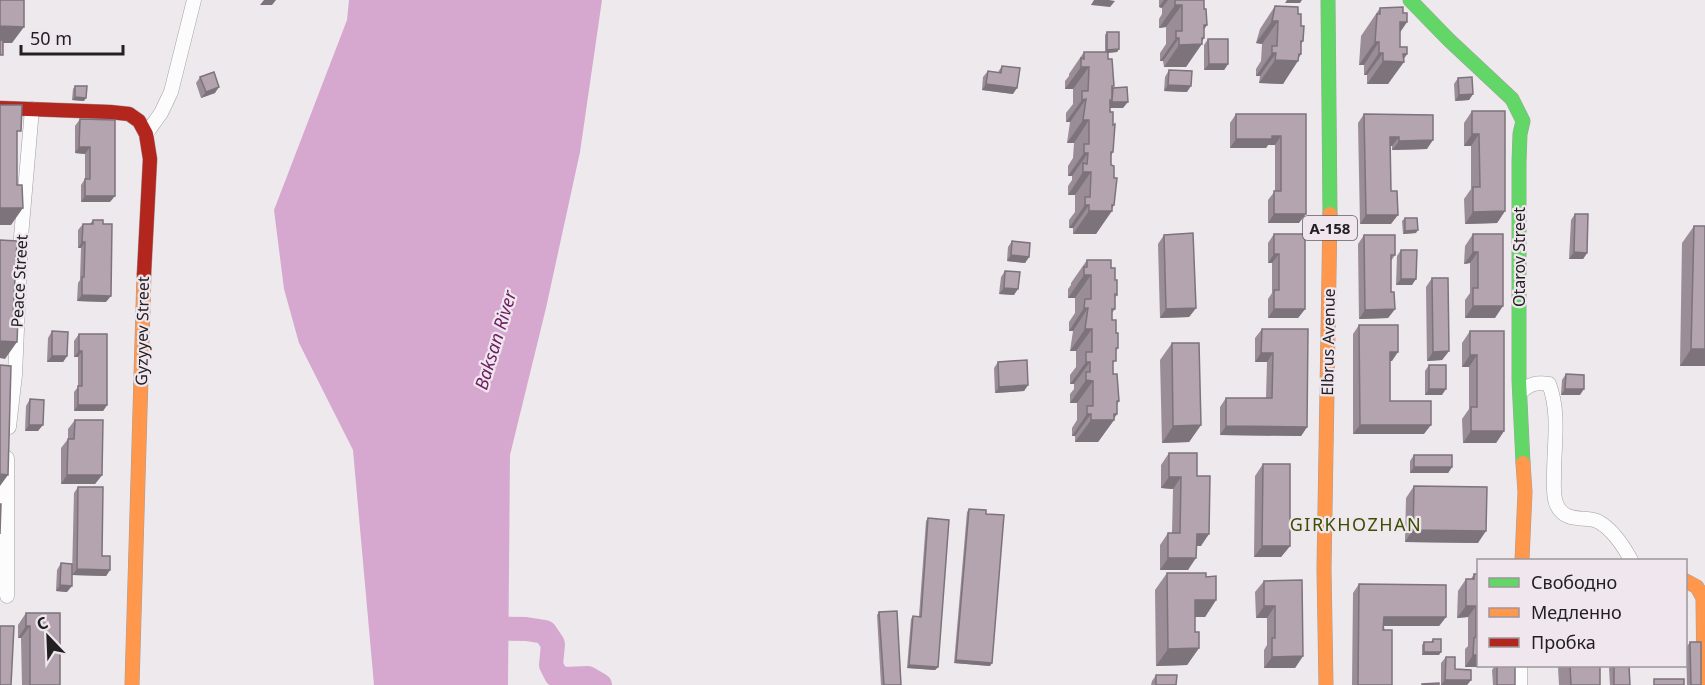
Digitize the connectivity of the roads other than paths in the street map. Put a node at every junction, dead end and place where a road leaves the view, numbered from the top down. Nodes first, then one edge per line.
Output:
1 (194, 0) edge
2 (1328, 0) edge
3 (1410, 0) edge
4 (0, 108) edge
5 (32, 109) junction
6 (146, 134) junction
7 (1520, 393) junction
8 (1522, 559) edge
9 (1630, 559) edge
10 (1687, 582) edge
11 (7, 596) dead end
12 (1520, 667) edge
13 (132, 685) edge
14 (1326, 685) edge
15 (1520, 685) edge
16 (1704, 685) edge

1 - 6 street
2 - 14 street, Elbrus Avenue / А-158
3 - 7 street, Otarov Street
4 - 5 street
5 - 6 street
5 - 11 street, Peace Street
6 - 13 street, Gyzyyev Street
7 - 8 street, Otarov Street
7 - 9 street
10 - 16 street
12 - 15 street

